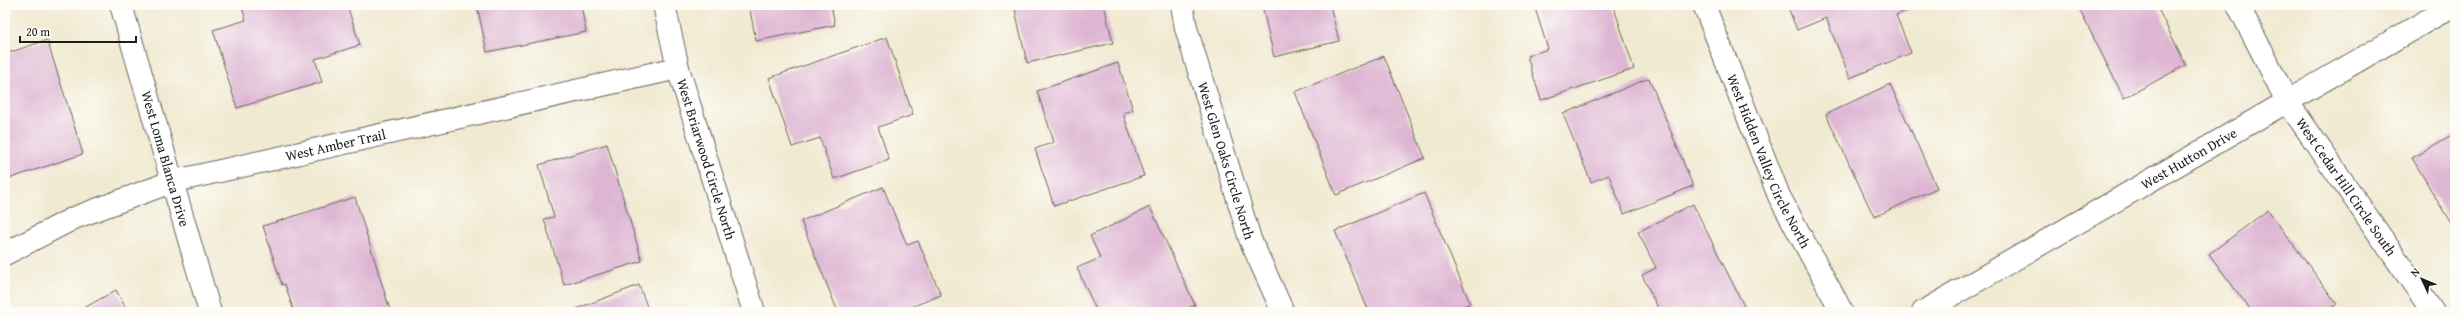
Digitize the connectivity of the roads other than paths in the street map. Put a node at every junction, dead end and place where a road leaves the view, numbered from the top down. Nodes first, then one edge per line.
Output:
1 (121, 5) edge
2 (664, 5) edge
3 (1182, 5) edge
4 (1704, 5) edge
5 (2238, 5) edge
6 (2454, 5) edge
7 (678, 68) junction
8 (2287, 101) junction
9 (171, 182) junction
10 (5, 254) edge
11 (210, 312) edge
12 (754, 312) edge
13 (1282, 312) edge
14 (1842, 312) edge
15 (1923, 312) edge
16 (2433, 312) edge

1 - 9 street, West Loma Blanca Drive
2 - 7 street, West Briarwood Circle North
3 - 13 street, West Glen Oaks Circle North
4 - 14 street, West Hidden Valley Circle North
5 - 8 street, West Cedar Hill Circle South
6 - 8 street, West Hutton Drive
7 - 9 street, West Amber Trail
7 - 12 street, West Briarwood Circle North
8 - 15 street, West Hutton Drive
8 - 16 street, West Cedar Hill Circle South
9 - 10 street, West Amber Trail
9 - 11 street, West Loma Blanca Drive

